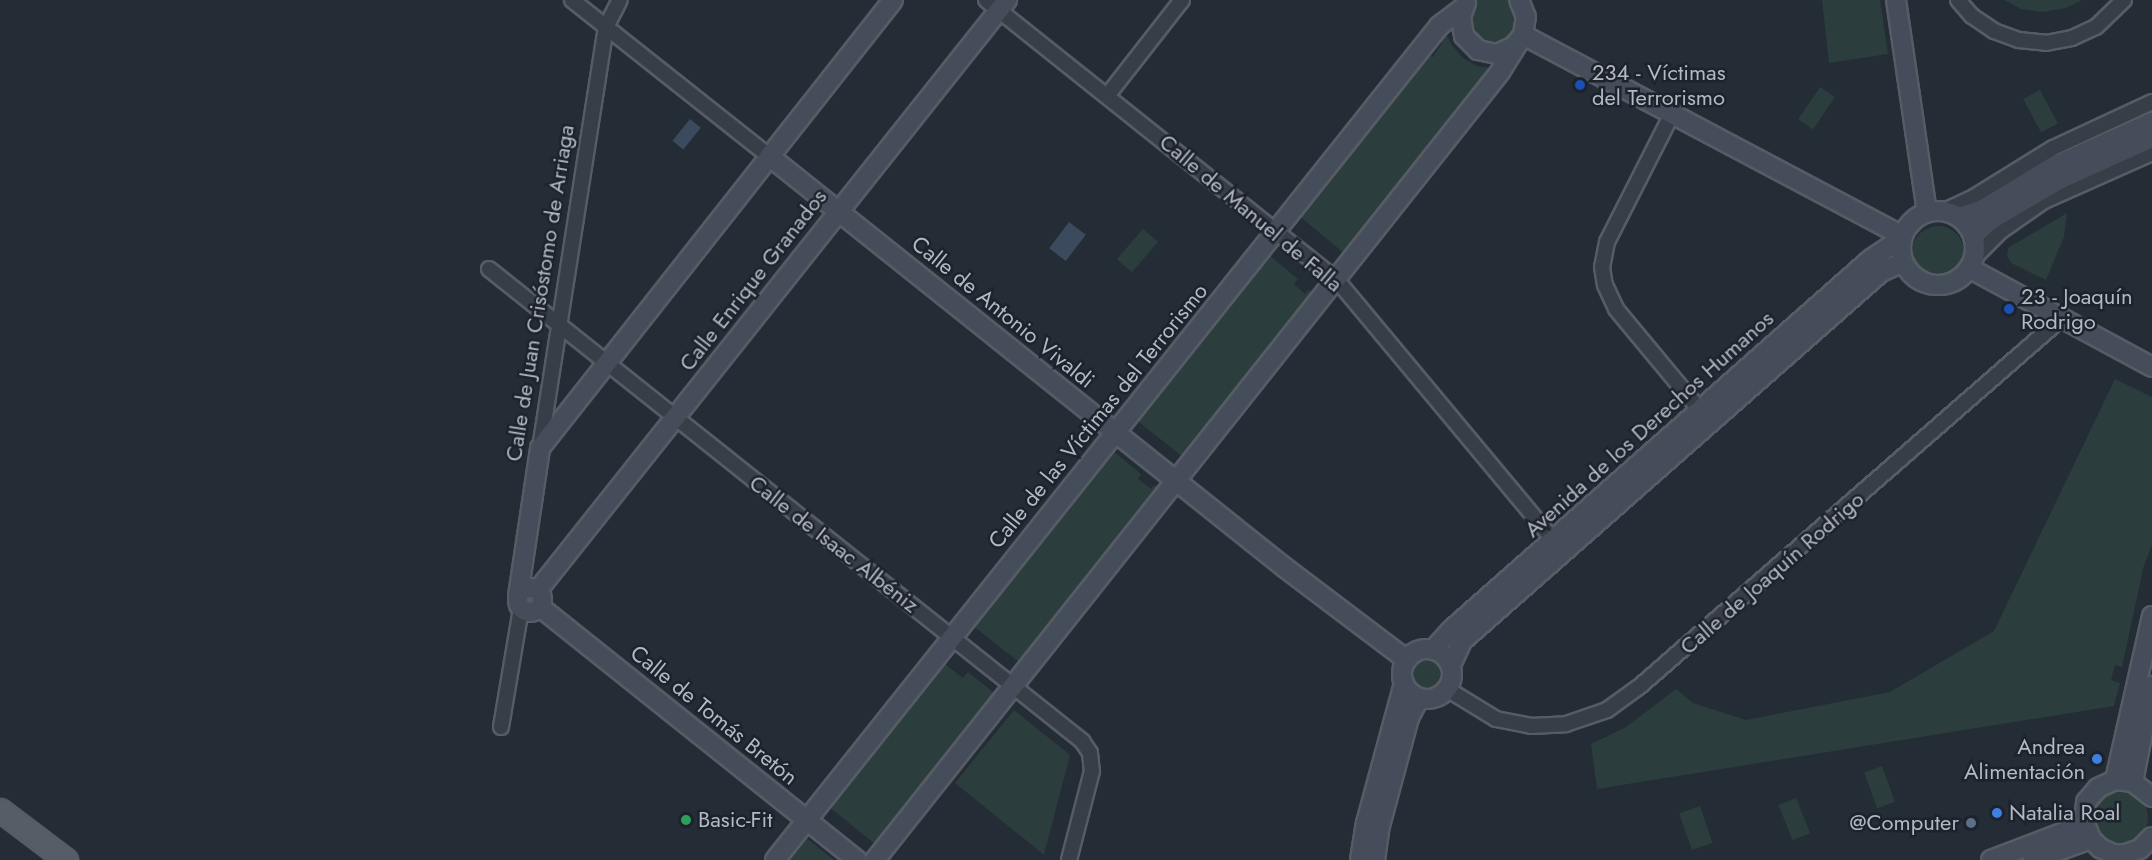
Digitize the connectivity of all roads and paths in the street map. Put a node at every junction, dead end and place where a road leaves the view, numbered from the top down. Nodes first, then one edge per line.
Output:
1 (572, 0) edge
2 (620, 0) edge
3 (894, 0) edge
4 (1182, 0) edge
5 (1519, 0) edge
6 (1896, 0) edge
7 (1958, 0) edge
8 (2124, 0) edge
9 (997, 3) edge
10 (1462, 4) edge
11 (606, 27) junction
12 (1521, 38) junction
13 (1107, 96) junction
14 (2152, 102) edge
15 (1673, 112) junction
16 (2152, 122) edge
17 (2152, 138) edge
18 (2152, 153) edge
19 (769, 156) junction
20 (839, 211) junction
21 (1943, 213) junction
22 (1276, 230) junction
23 (1973, 236) junction
24 (1902, 238) junction
25 (1903, 262) junction
26 (1972, 263) junction
27 (489, 269) dead end
28 (1336, 279) junction
29 (2062, 318) junction
30 (560, 327) junction
31 (607, 363) junction
32 (2152, 367) edge
33 (1700, 410) junction
34 (675, 417) junction
35 (1116, 433) junction
36 (540, 448) junction
37 (1176, 480) junction
38 (1554, 541) junction
39 (523, 558) junction
40 (555, 569) junction
41 (539, 599) junction
42 (519, 602) junction
43 (2152, 616) edge
44 (952, 638) junction
45 (1433, 650) junction
46 (1407, 660) junction
47 (1451, 665) junction
48 (1404, 683) junction
49 (1013, 686) junction
50 (2152, 686) edge
51 (1448, 689) junction
52 (1419, 698) junction
53 (501, 727) dead end
54 (2139, 785) edge
55 (1, 819) edge
56 (807, 820) junction
57 (2084, 821) junction
58 (2152, 837) edge
59 (2091, 839) junction
60 (2126, 857) edge
61 (50, 860) edge
62 (66, 860) edge
63 (776, 860) edge
64 (857, 860) edge
65 (875, 860) edge
66 (1069, 860) edge
67 (1360, 860) edge
68 (1375, 860) edge
69 (1991, 860) edge
70 (2033, 860) edge

1 - 11 street, Calle de Antonio Vivaldi
2 - 11 street, Calle de Juan Crisóstomo de Arriaga
3 - 19 street
4 - 13 street
5 - 12 street
6 - 21 street
7 - 8 street
9 - 13 street, Calle de Manuel de Falla
9 - 20 street, Calle Enrique Granados
10 - 12 street
10 - 22 street, Calle de las Víctimas del Terrorismo
11 - 19 street, Calle de Antonio Vivaldi
11 - 30 street, Calle de Juan Crisóstomo de Arriaga
12 - 15 street
12 - 28 street
13 - 22 street, Calle de Manuel de Falla
14 - 21 street
15 - 24 street
15 - 33 street
16 - 21 street
17 - 23 street
18 - 26 street
19 - 20 street, Calle de Antonio Vivaldi
19 - 31 street
20 - 34 street, Calle Enrique Granados
20 - 35 street, Calle de Antonio Vivaldi
21 - 23 street
21 - 24 street
22 - 28 street, Calle de Manuel de Falla
22 - 35 street, Calle de las Víctimas del Terrorismo
23 - 26 street
24 - 25 street
24 - 33 street, Avenida de los Derechos Humanos
25 - 26 street
25 - 47 street, Avenida de los Derechos Humanos
26 - 29 street
27 - 30 street, Calle de Isaac Albéniz
28 - 37 street
28 - 38 street, Calle de Manuel de Falla
29 - 32 street
29 - 51 street, Calle de Joaquín Rodrigo
30 - 31 street, Calle de Isaac Albéniz
30 - 36 street, Calle de Juan Crisóstomo de Arriaga
31 - 34 street, Calle de Isaac Albéniz
31 - 36 street
33 - 38 street, Avenida de los Derechos Humanos
34 - 40 street, Calle Enrique Granados
34 - 44 street, Calle de Isaac Albéniz
35 - 37 street, Calle de Antonio Vivaldi
35 - 44 street, Calle de las Víctimas del Terrorismo
36 - 39 street, Calle de Juan Crisóstomo de Arriaga
37 - 46 street, Calle de Antonio Vivaldi
37 - 49 street
38 - 45 street, Avenida de los Derechos Humanos
39 - 40 street
39 - 42 street, Calle de Juan Crisóstomo de Arriaga
40 - 41 street, Calle Enrique Granados
41 - 42 street
41 - 56 street, Calle de Tomás Bretón
42 - 53 street, Calle de Juan Crisóstomo de Arriaga
43 - 54 street
44 - 49 street, Calle de Isaac Albéniz
44 - 56 street, Calle de las Víctimas del Terrorismo
45 - 46 street
45 - 47 street
46 - 48 street
47 - 51 street
48 - 52 street
48 - 67 street
49 - 65 street
49 - 66 street, Calle de Isaac Albéniz
50 - 54 street
51 - 52 street
52 - 68 street
54 - 57 street
55 - 61 main road
55 - 62 main road
56 - 63 street, Calle de las Víctimas del Terrorismo
56 - 64 street, Calle de Tomás Bretón
57 - 59 street
57 - 69 street
58 - 60 street
59 - 60 street
59 - 70 street

